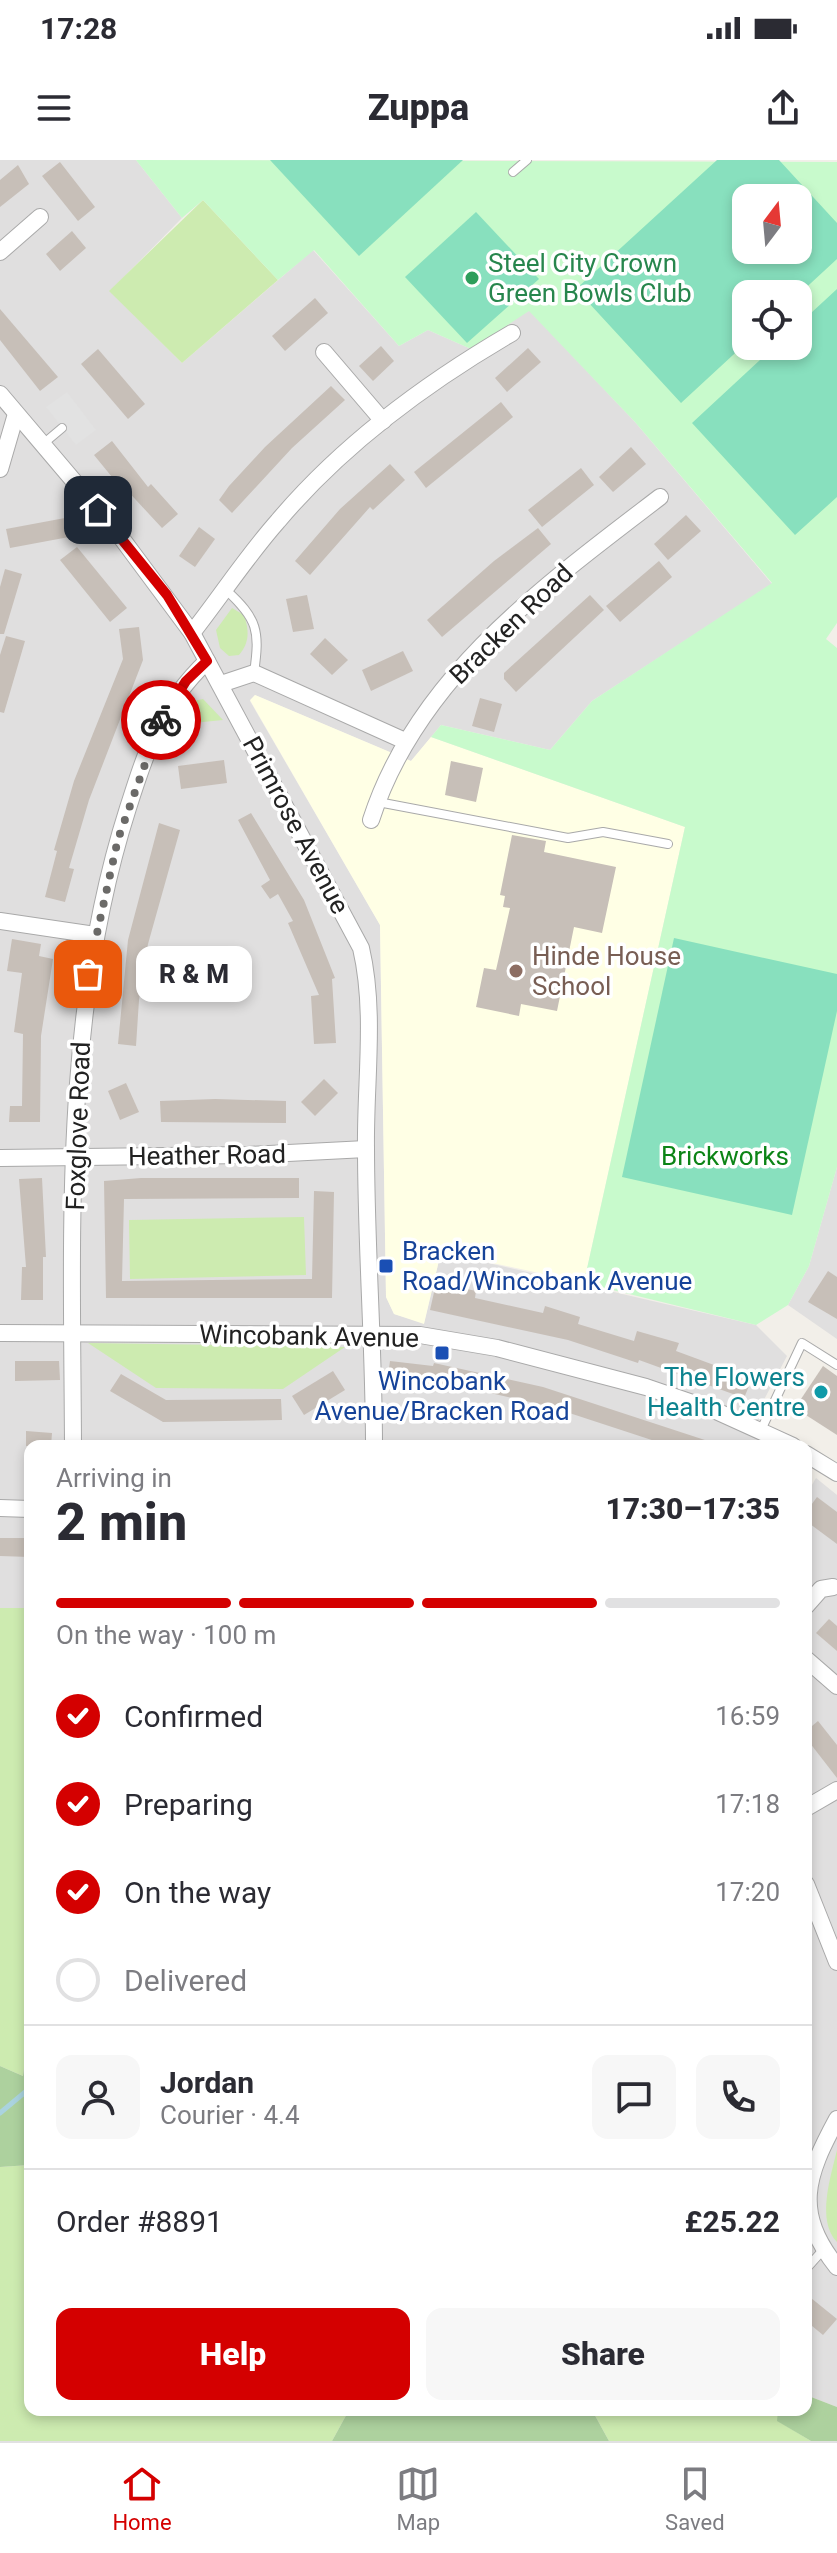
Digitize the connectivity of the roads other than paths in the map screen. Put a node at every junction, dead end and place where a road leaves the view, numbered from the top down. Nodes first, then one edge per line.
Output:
1 (527, 160) edge
2 (513, 172) dead end
3 (40, 217) dead end
4 (0, 252) edge
5 (512, 333) dead end
6 (324, 352) dead end
7 (0, 394) edge
8 (16, 414) junction
9 (383, 421) junction
10 (62, 428) dead end
11 (42, 444) junction
12 (0, 469) edge
13 (660, 497) dead end
14 (226, 590) junction
15 (192, 633) junction
16 (207, 661) junction
17 (254, 673) junction
18 (221, 684) junction
19 (405, 741) junction
20 (377, 802) junction
21 (371, 820) dead end
22 (668, 844) dead end
23 (0, 921) edge
24 (95, 935) junction
25 (366, 1149) junction
26 (75, 1157) junction
27 (0, 1158) edge
28 (72, 1331) junction
29 (374, 1332) junction
30 (0, 1333) edge
31 (837, 1365) edge
32 (761, 1430) junction
33 (73, 1440) edge
34 (374, 1440) edge
35 (781, 1440) edge
36 (812, 1458) edge
37 (837, 1473) edge
38 (0, 1508) edge
39 (24, 1509) edge
40 (833, 1587) dead end
41 (812, 1599) edge
42 (812, 1664) edge
43 (837, 1686) edge
44 (837, 1790) edge
45 (812, 1805) edge
46 (812, 1914) edge
47 (837, 1962) edge
48 (837, 2119) edge
49 (812, 2172) edge
50 (812, 2224) edge
51 (823, 2250) junction
52 (812, 2262) edge
53 (837, 2267) edge

1 - 2 lane
3 - 4 street
5 - 9 street
6 - 9 street
7 - 8 street, Primrose Avenue
8 - 11 street, Primrose Avenue
8 - 12 street
9 - 14 street
10 - 11 lane
11 - 15 street, Primrose Avenue
13 - 19 street, Bracken Road
14 - 15 street
14 - 17 lane
15 - 16 street, Primrose Avenue
16 - 18 street, Primrose Avenue
16 - 24 street, Foxglove Road
17 - 18 street
17 - 19 street
18 - 25 street, Primrose Avenue
19 - 20 street, Bracken Road
20 - 21 street, Bracken Road
20 - 22 lane
23 - 24 street
24 - 26 street, Foxglove Road
25 - 26 street, Heather Road
25 - 29 street, Primrose Avenue
26 - 27 street, Heather Road
26 - 28 street, Foxglove Road
28 - 29 street, Wincobank Avenue
28 - 30 street, Wincobank Avenue
28 - 33 street, Foxglove Road
29 - 32 street, Wincobank Avenue
29 - 34 street, Primrose Avenue
31 - 32 lane
32 - 35 street, Wincobank Avenue
36 - 37 street
38 - 39 street
40 - 41 street
42 - 43 street
44 - 45 street
46 - 47 street
48 - 49 street
50 - 51 street
51 - 52 lane
51 - 53 street

